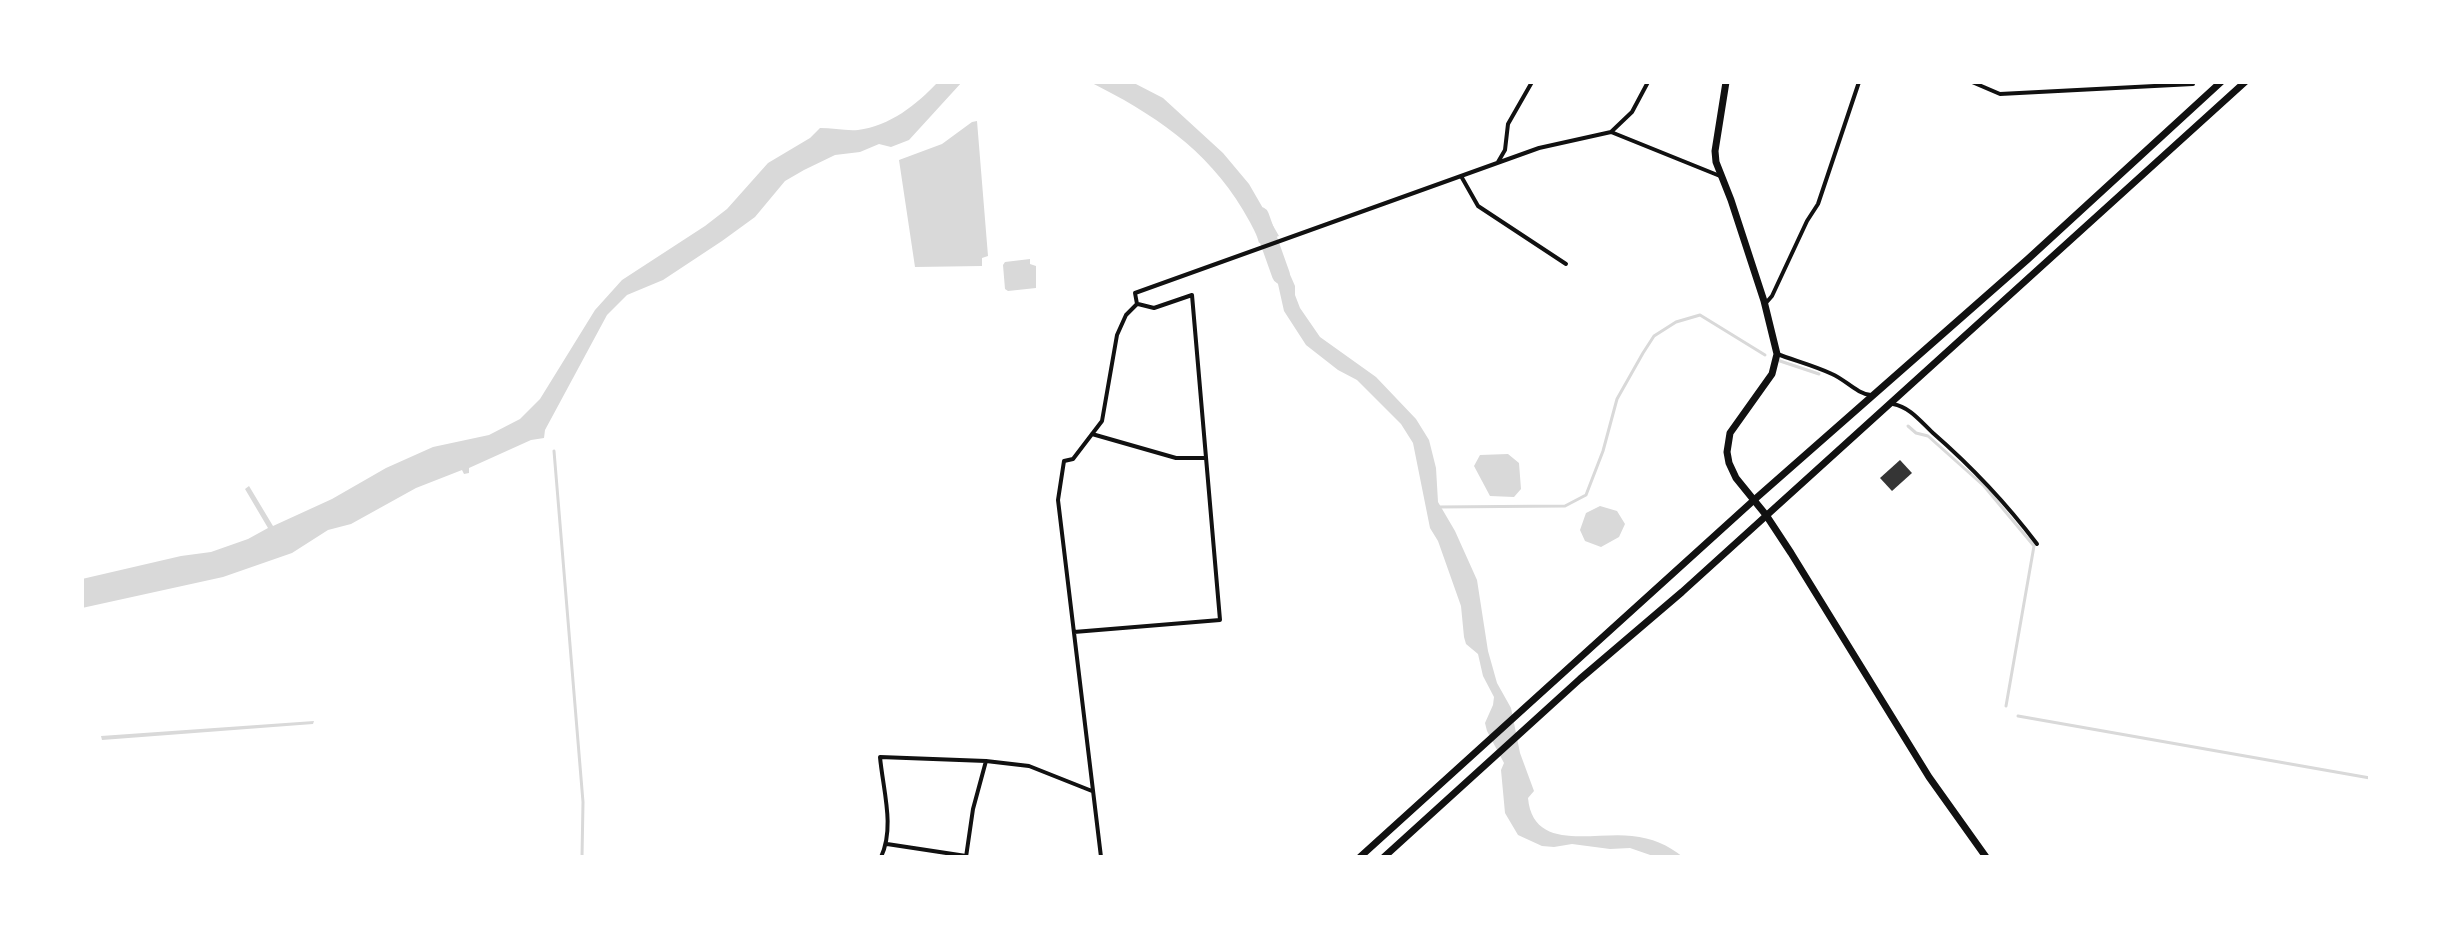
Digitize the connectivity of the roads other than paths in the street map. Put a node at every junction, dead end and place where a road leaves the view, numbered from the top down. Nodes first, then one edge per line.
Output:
1 (1532, 82) edge
2 (1648, 82) edge
3 (1726, 82) edge
4 (1859, 82) edge
5 (1972, 82) edge
6 (2221, 82) edge
7 (2245, 82) edge
8 (2193, 84) dead end
9 (1611, 132) junction
10 (1497, 165) junction
11 (1461, 176) junction
12 (1720, 176) junction
13 (1566, 264) dead end
14 (1137, 304) junction
15 (1765, 304) junction
16 (1777, 354) junction
17 (1871, 395) junction
18 (1891, 403) junction
19 (1092, 434) junction
20 (1206, 458) junction
21 (1754, 500) junction
22 (1766, 515) junction
23 (2037, 544) dead end
24 (1074, 632) junction
25 (986, 761) junction
26 (1093, 791) junction
27 (887, 844) junction
28 (966, 856) edge
29 (881, 857) edge
30 (1101, 857) edge
31 (1360, 857) edge
32 (1384, 857) edge
33 (1986, 857) edge

1 - 10 street
2 - 9 street
3 - 12 main road
4 - 15 street
5 - 8 street
6 - 17 main road
7 - 18 main road
9 - 10 street
9 - 12 street
10 - 11 street
11 - 13 street
11 - 14 street
12 - 15 main road
14 - 19 street
14 - 20 street
15 - 16 main road
16 - 17 street
16 - 21 main road
17 - 21 main road
18 - 22 main road
18 - 23 street
19 - 20 street
19 - 24 street
20 - 24 street
21 - 22 main road
21 - 31 main road
22 - 32 main road
22 - 33 main road
24 - 26 street
25 - 26 street
25 - 27 street
25 - 28 street
26 - 30 street
27 - 28 street
27 - 29 street

